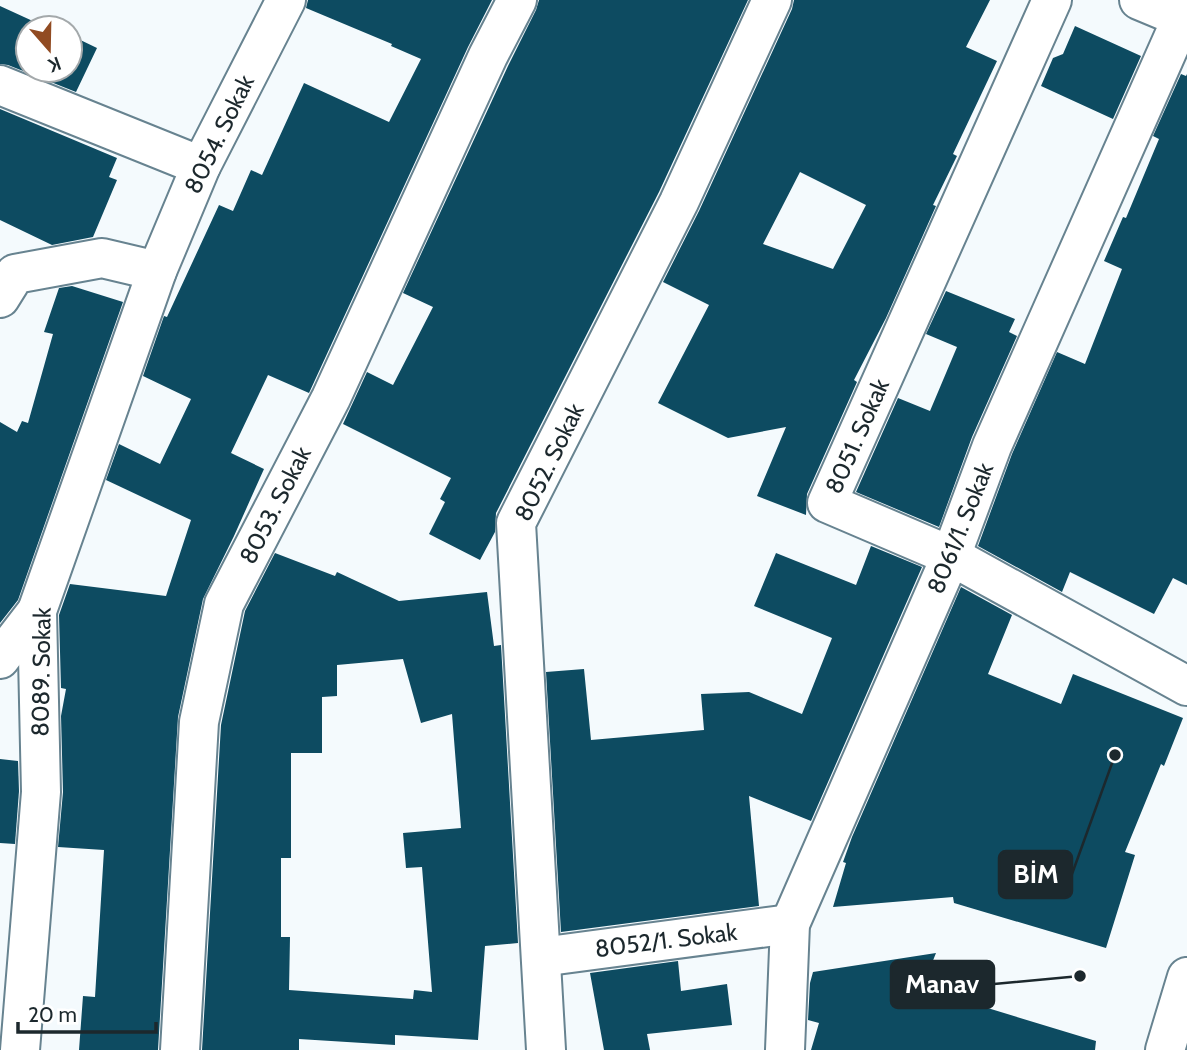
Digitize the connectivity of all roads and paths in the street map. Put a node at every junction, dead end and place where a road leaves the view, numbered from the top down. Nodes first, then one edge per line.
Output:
1 (286, 0) edge
2 (517, 0) edge
3 (772, 0) edge
4 (1052, 0) edge
5 (1139, 0) edge
6 (1185, 19) edge
7 (0, 85) edge
8 (201, 166) junction
9 (157, 271) junction
10 (0, 298) edge
11 (951, 556) junction
12 (37, 611) junction
13 (0, 659) edge
14 (1187, 686) edge
15 (790, 924) junction
16 (541, 957) junction
17 (1187, 977) edge
18 (20, 1050) edge
19 (180, 1050) edge
20 (546, 1050) edge
21 (785, 1050) edge
22 (1165, 1050) edge

1 - 8 street, 8054. Sokak
2 - 19 street, 8053. Sokak
3 - 16 street, 8052. Sokak
4 - 11 street, 8051. Sokak
5 - 6 street
6 - 11 street, 8061/1. Sokak
7 - 8 street
8 - 9 street, 8054. Sokak
9 - 10 street
9 - 12 street, 8089. Sokak
11 - 14 street, 8051. Sokak
11 - 15 street, 8061/1. Sokak
12 - 13 street
12 - 18 street, 8089. Sokak
15 - 16 street, 8052/1. Sokak
15 - 21 street, 8061/1. Sokak
16 - 20 street, 8052. Sokak
17 - 22 street

